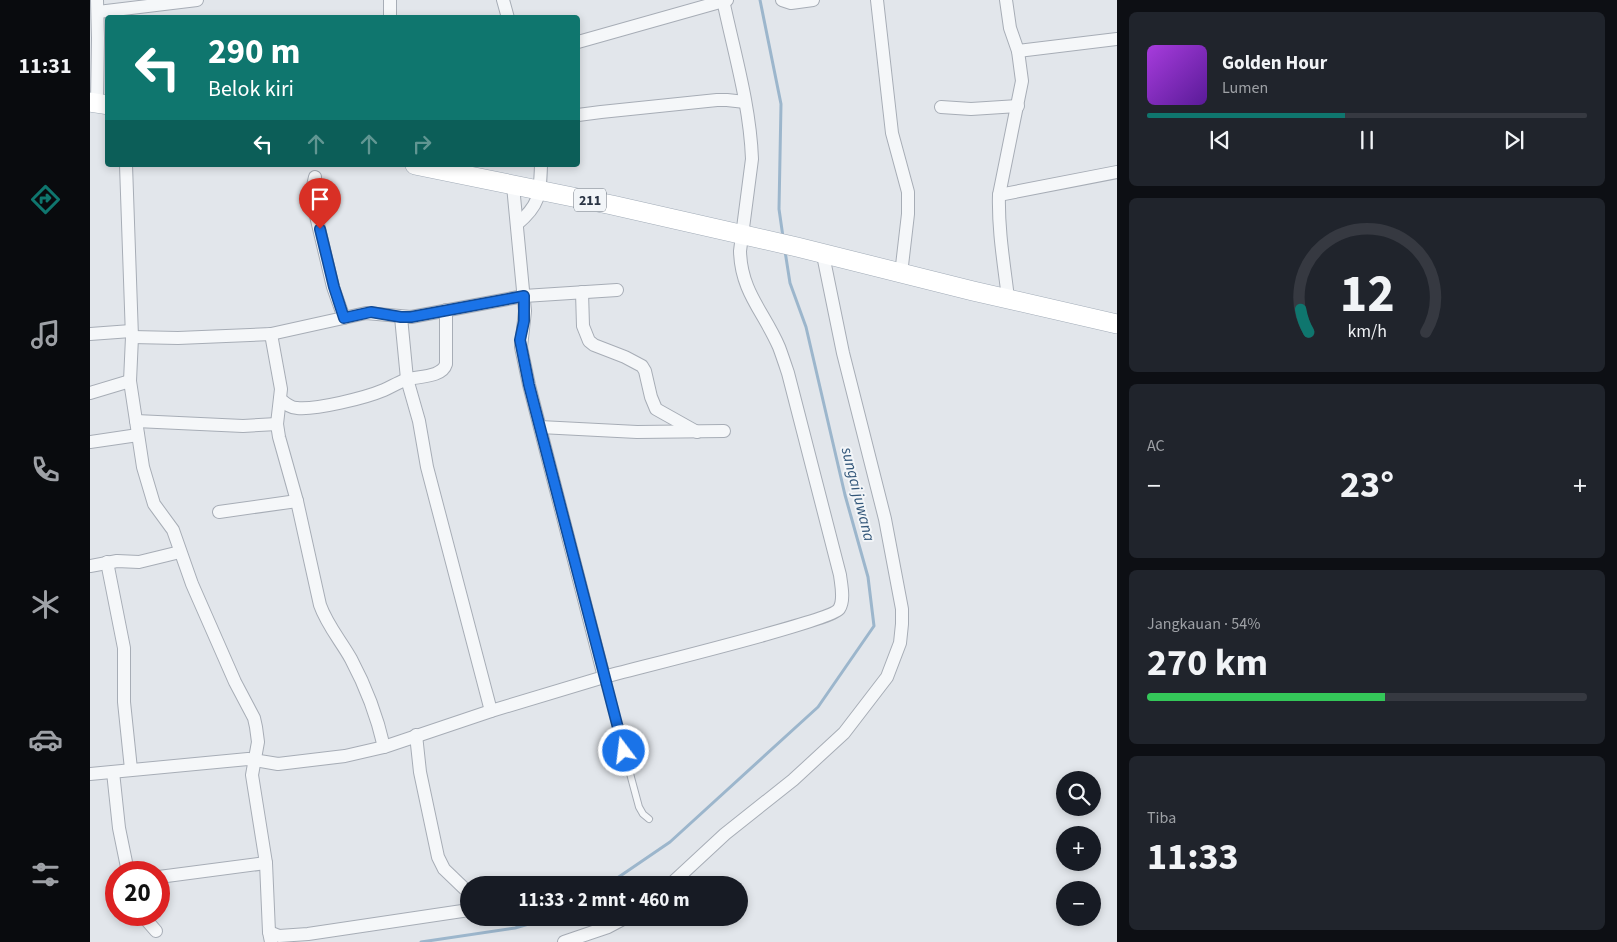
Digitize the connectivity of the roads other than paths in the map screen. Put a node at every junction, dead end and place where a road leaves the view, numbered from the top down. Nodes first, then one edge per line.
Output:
1 (197, 0) edge
2 (390, 0) edge
3 (503, 0) edge
4 (725, 0) edge
5 (782, 0) edge
6 (813, 0) edge
7 (877, 0) edge
8 (1006, 0) edge
9 (97, 6) edge
10 (390, 15) edge
11 (507, 15) edge
12 (1117, 39) edge
13 (580, 41) edge
14 (1018, 51) junction
15 (745, 102) junction
16 (98, 103) edge
17 (1018, 106) junction
18 (941, 107) dead end
19 (580, 116) edge
20 (126, 167) edge
21 (424, 167) edge
22 (541, 167) edge
23 (1117, 172) edge
24 (315, 177) dead end
25 (513, 186) junction
26 (540, 191) junction
27 (999, 195) junction
28 (517, 224) junction
29 (742, 236) junction
30 (823, 255) junction
31 (901, 274) junction
32 (617, 290) dead end
33 (582, 292) junction
34 (524, 296) junction
35 (1008, 298) junction
36 (446, 310) junction
37 (401, 317) junction
38 (344, 318) junction
39 (1117, 324) edge
40 (90, 334) edge
41 (132, 334) junction
42 (271, 334) junction
43 (407, 379) junction
44 (130, 381) junction
45 (90, 392) edge
46 (280, 399) junction
47 (136, 421) junction
48 (278, 424) junction
49 (540, 427) junction
50 (724, 431) dead end
51 (697, 432) junction
52 (138, 435) junction
53 (90, 442) edge
54 (297, 501) junction
55 (219, 512) dead end
56 (180, 552) junction
57 (108, 562) junction
58 (90, 566) edge
59 (604, 677) junction
60 (491, 711) junction
61 (416, 736) junction
62 (384, 747) junction
63 (255, 759) junction
64 (131, 769) junction
65 (113, 772) junction
66 (90, 774) edge
67 (649, 819) dead end
68 (126, 861) edge
69 (266, 863) junction
70 (170, 876) edge
71 (680, 876) edge
72 (460, 885) edge
73 (460, 911) edge
74 (152, 926) edge
75 (610, 926) edge
76 (156, 931) dead end
77 (270, 937) edge
78 (564, 942) edge

1 - 9 street
2 - 10 street
3 - 11 street
4 - 13 street
4 - 15 street
5 - 6 street
7 - 31 street
8 - 14 street
9 - 16 street
12 - 14 street
14 - 17 street
15 - 19 street
15 - 29 street
17 - 18 street
17 - 27 street
20 - 41 street
21 - 25 main road, 211
22 - 26 street
23 - 27 street
24 - 38 street
25 - 26 main road, 211
25 - 28 street
26 - 28 street
26 - 29 main road, 211
27 - 35 street
28 - 34 street
29 - 30 main road, 211
29 - 59 street
30 - 31 main road
30 - 71 street
31 - 35 main road
32 - 33 street
33 - 34 street
33 - 51 street
34 - 36 street
34 - 49 street
35 - 39 main road
36 - 37 street
36 - 43 street
37 - 38 street
37 - 43 street
38 - 42 street
40 - 41 street
41 - 42 street
41 - 44 street
42 - 46 street
43 - 46 street
43 - 60 street
44 - 45 street
44 - 47 street
46 - 48 street
47 - 48 street
47 - 52 street
48 - 54 street
49 - 51 street
49 - 59 street
50 - 51 street
52 - 53 street
52 - 56 street
54 - 55 street
54 - 62 street
56 - 57 street
56 - 63 street
57 - 58 street
57 - 64 street
59 - 60 street
59 - 67 lane
60 - 61 street
61 - 62 street
61 - 72 street
62 - 63 street
63 - 64 street
63 - 69 street
64 - 65 street
65 - 66 street
65 - 68 street
69 - 70 street
69 - 77 street
73 - 77 street
74 - 76 street
75 - 78 street

